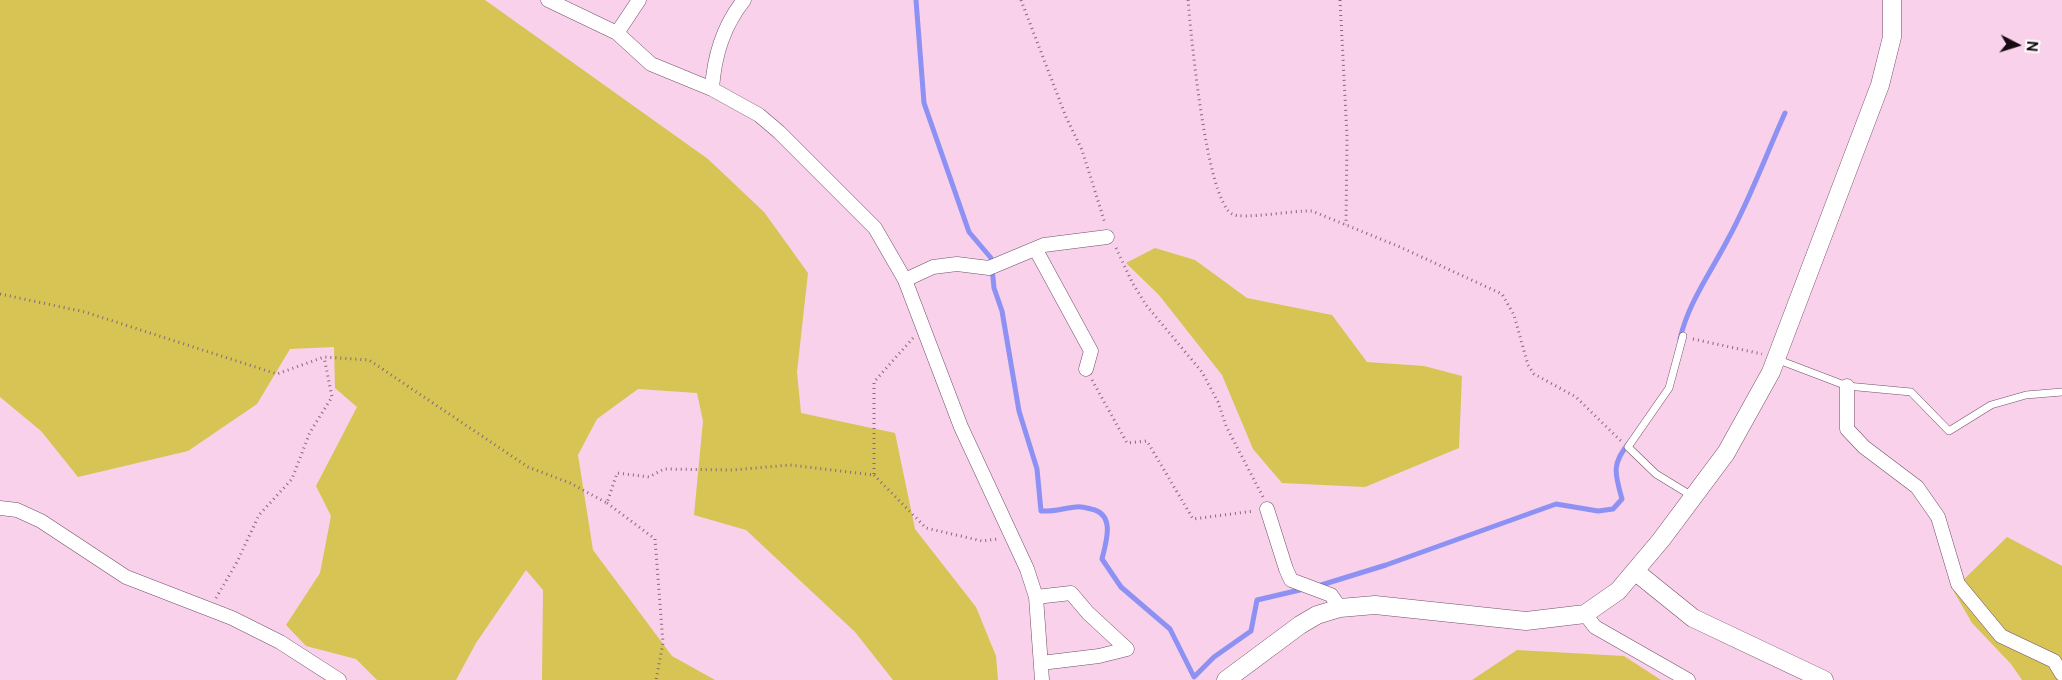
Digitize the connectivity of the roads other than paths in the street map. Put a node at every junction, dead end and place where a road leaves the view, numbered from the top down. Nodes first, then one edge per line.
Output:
1 (548, 0) edge
2 (639, 0) edge
3 (744, 0) edge
4 (1892, 0) edge
5 (617, 33) junction
6 (712, 89) junction
7 (1107, 237) road end
8 (1036, 250) junction
9 (905, 280) junction
10 (1683, 336) road end
11 (1776, 359) junction
12 (1086, 369) road end
13 (1847, 386) junction
14 (2062, 392) edge
15 (1694, 497) junction
16 (0, 508) edge
17 (1267, 509) road end
18 (1636, 572) junction
19 (1036, 597) junction
20 (1340, 608) junction
21 (1585, 614) junction
22 (1041, 664) junction
23 (2062, 674) edge
24 (339, 680) edge
25 (1042, 680) edge
26 (1226, 680) edge
27 (1688, 680) edge
28 (1824, 680) edge

1 - 5 street
2 - 5 street
3 - 6 street
4 - 11 street
5 - 6 street
6 - 9 street
7 - 8 street
8 - 9 street
8 - 12 street
9 - 19 street
10 - 15 lane
11 - 13 lane
11 - 15 street
13 - 14 lane
13 - 23 street
15 - 18 street
16 - 24 street
17 - 20 street
18 - 21 street
18 - 28 street
19 - 22 street
19 - 22 street
20 - 21 street
20 - 26 street
21 - 27 street
22 - 25 street

